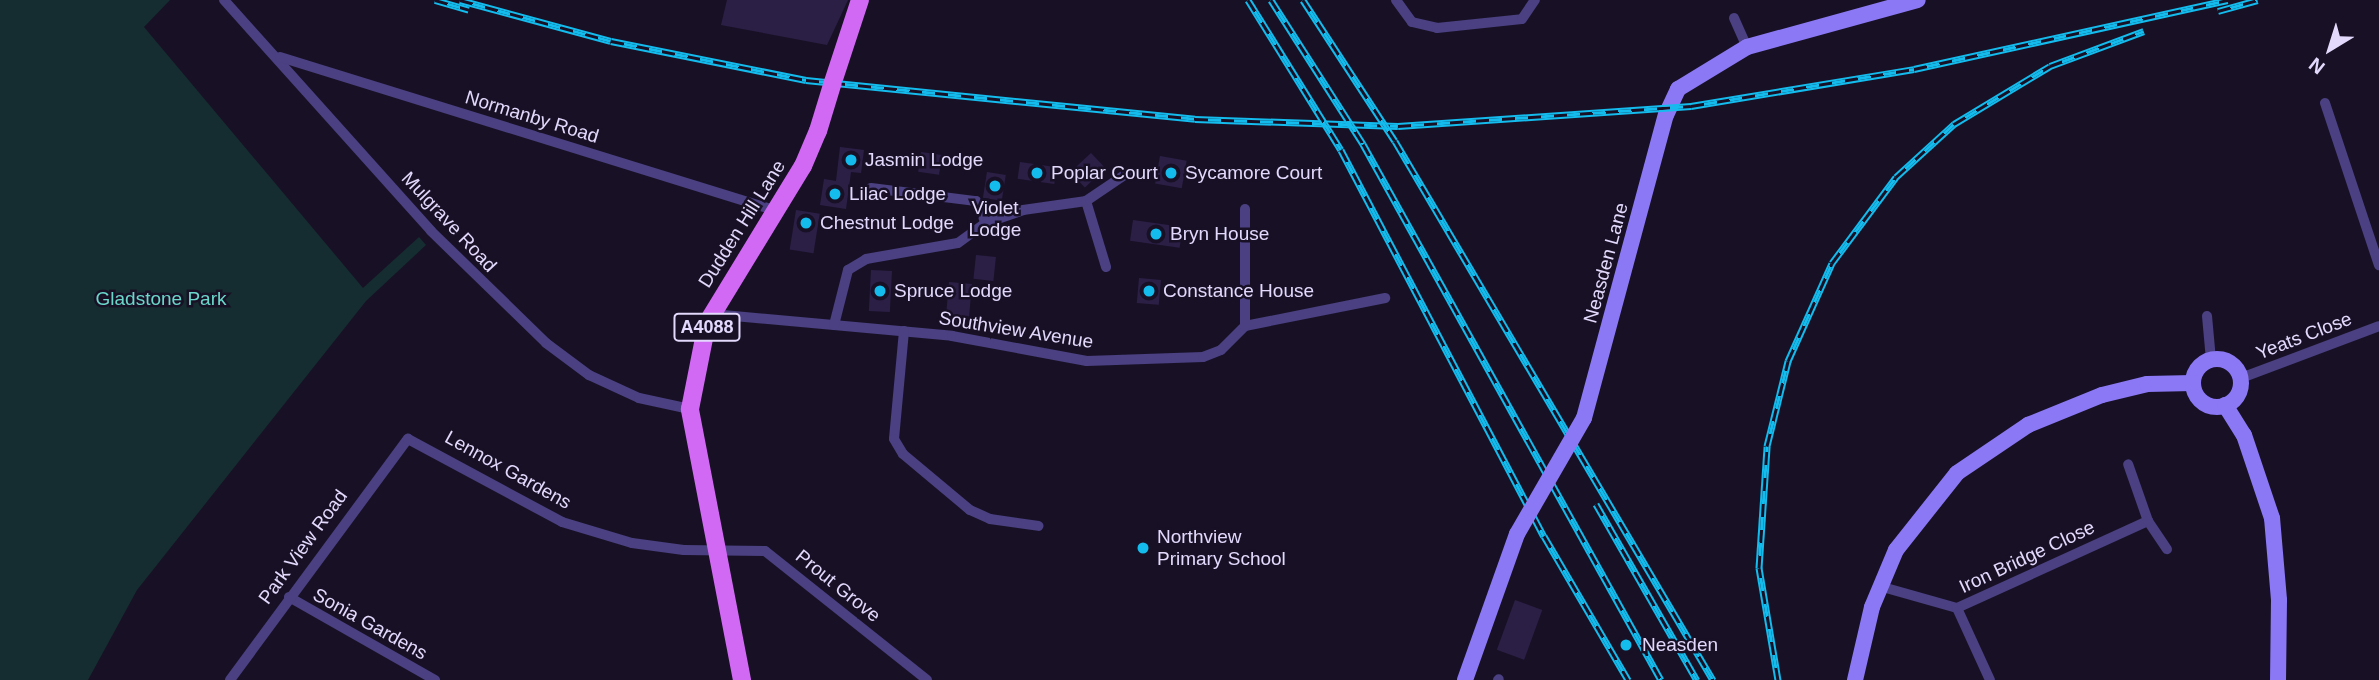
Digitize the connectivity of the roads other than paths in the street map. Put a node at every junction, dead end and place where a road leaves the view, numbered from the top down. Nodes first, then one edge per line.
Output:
1 (224, 0) edge
2 (860, 0) edge
3 (1396, 0) edge
4 (1535, 0) edge
5 (1918, 0) edge
6 (1734, 18) dead end
7 (1747, 47) junction
8 (280, 57) junction
9 (2325, 103) dead end
10 (1126, 174) dead end
11 (871, 188) dead end
12 (1086, 201) junction
13 (1245, 209) dead end
14 (774, 210) junction
15 (986, 223) junction
16 (2379, 265) edge
17 (1106, 267) dead end
18 (1385, 298) dead end
19 (712, 314) junction
20 (2207, 316) dead end
21 (834, 325) junction
22 (1245, 326) junction
23 (2379, 326) edge
24 (904, 331) junction
25 (2211, 360) junction
26 (2241, 378) junction
27 (2193, 383) junction
28 (2225, 405) junction
29 (690, 409) junction
30 (408, 439) joint
31 (2128, 464) dead end
32 (2148, 521) junction
33 (1039, 526) dead end
34 (2168, 549) dead end
35 (716, 550) junction
36 (1879, 586) junction
37 (289, 597) junction
38 (1957, 608) junction
39 (230, 680) edge
40 (435, 680) edge
41 (742, 680) edge
42 (927, 680) edge
43 (1465, 680) edge
44 (1855, 680) edge
45 (1990, 680) edge
46 (2278, 680) edge

1 - 8 street, Mulgrave Road
2 - 14 main road, Dudden Hill Lane / A4088, bridge
3 - 4 street
5 - 7 main road, Neasden Lane
6 - 7 street
7 - 43 main road, Neasden Lane, bridge
8 - 14 street, Normanby Road
8 - 29 street, Mulgrave Road
9 - 16 street
10 - 12 street
11 - 15 street
12 - 15 street
12 - 17 street
13 - 22 street
14 - 19 main road, Dudden Hill Lane / A4088
15 - 21 street
18 - 22 street
19 - 21 street, Southview Avenue
19 - 29 main road, Dudden Hill Lane / A4088
20 - 25 street
21 - 24 street, Southview Avenue
22 - 24 street, Southview Avenue
23 - 26 street, Yeats Close
24 - 33 street
25 - 26 main road
25 - 27 main road
26 - 28 main road
27 - 28 main road
27 - 36 main road
28 - 46 main road
29 - 35 main road, Dudden Hill Lane / A4088
30 - 35 street, Lennox Gardens
30 - 37 street, Park View Road
31 - 32 street
32 - 34 street
32 - 38 street, Iron Bridge Close
35 - 41 main road, Dudden Hill Lane / A4088
35 - 42 street, Prout Grove
36 - 38 street, Iron Bridge Close
36 - 44 main road
37 - 39 street, Park View Road
37 - 40 street, Sonia Gardens
38 - 45 street

